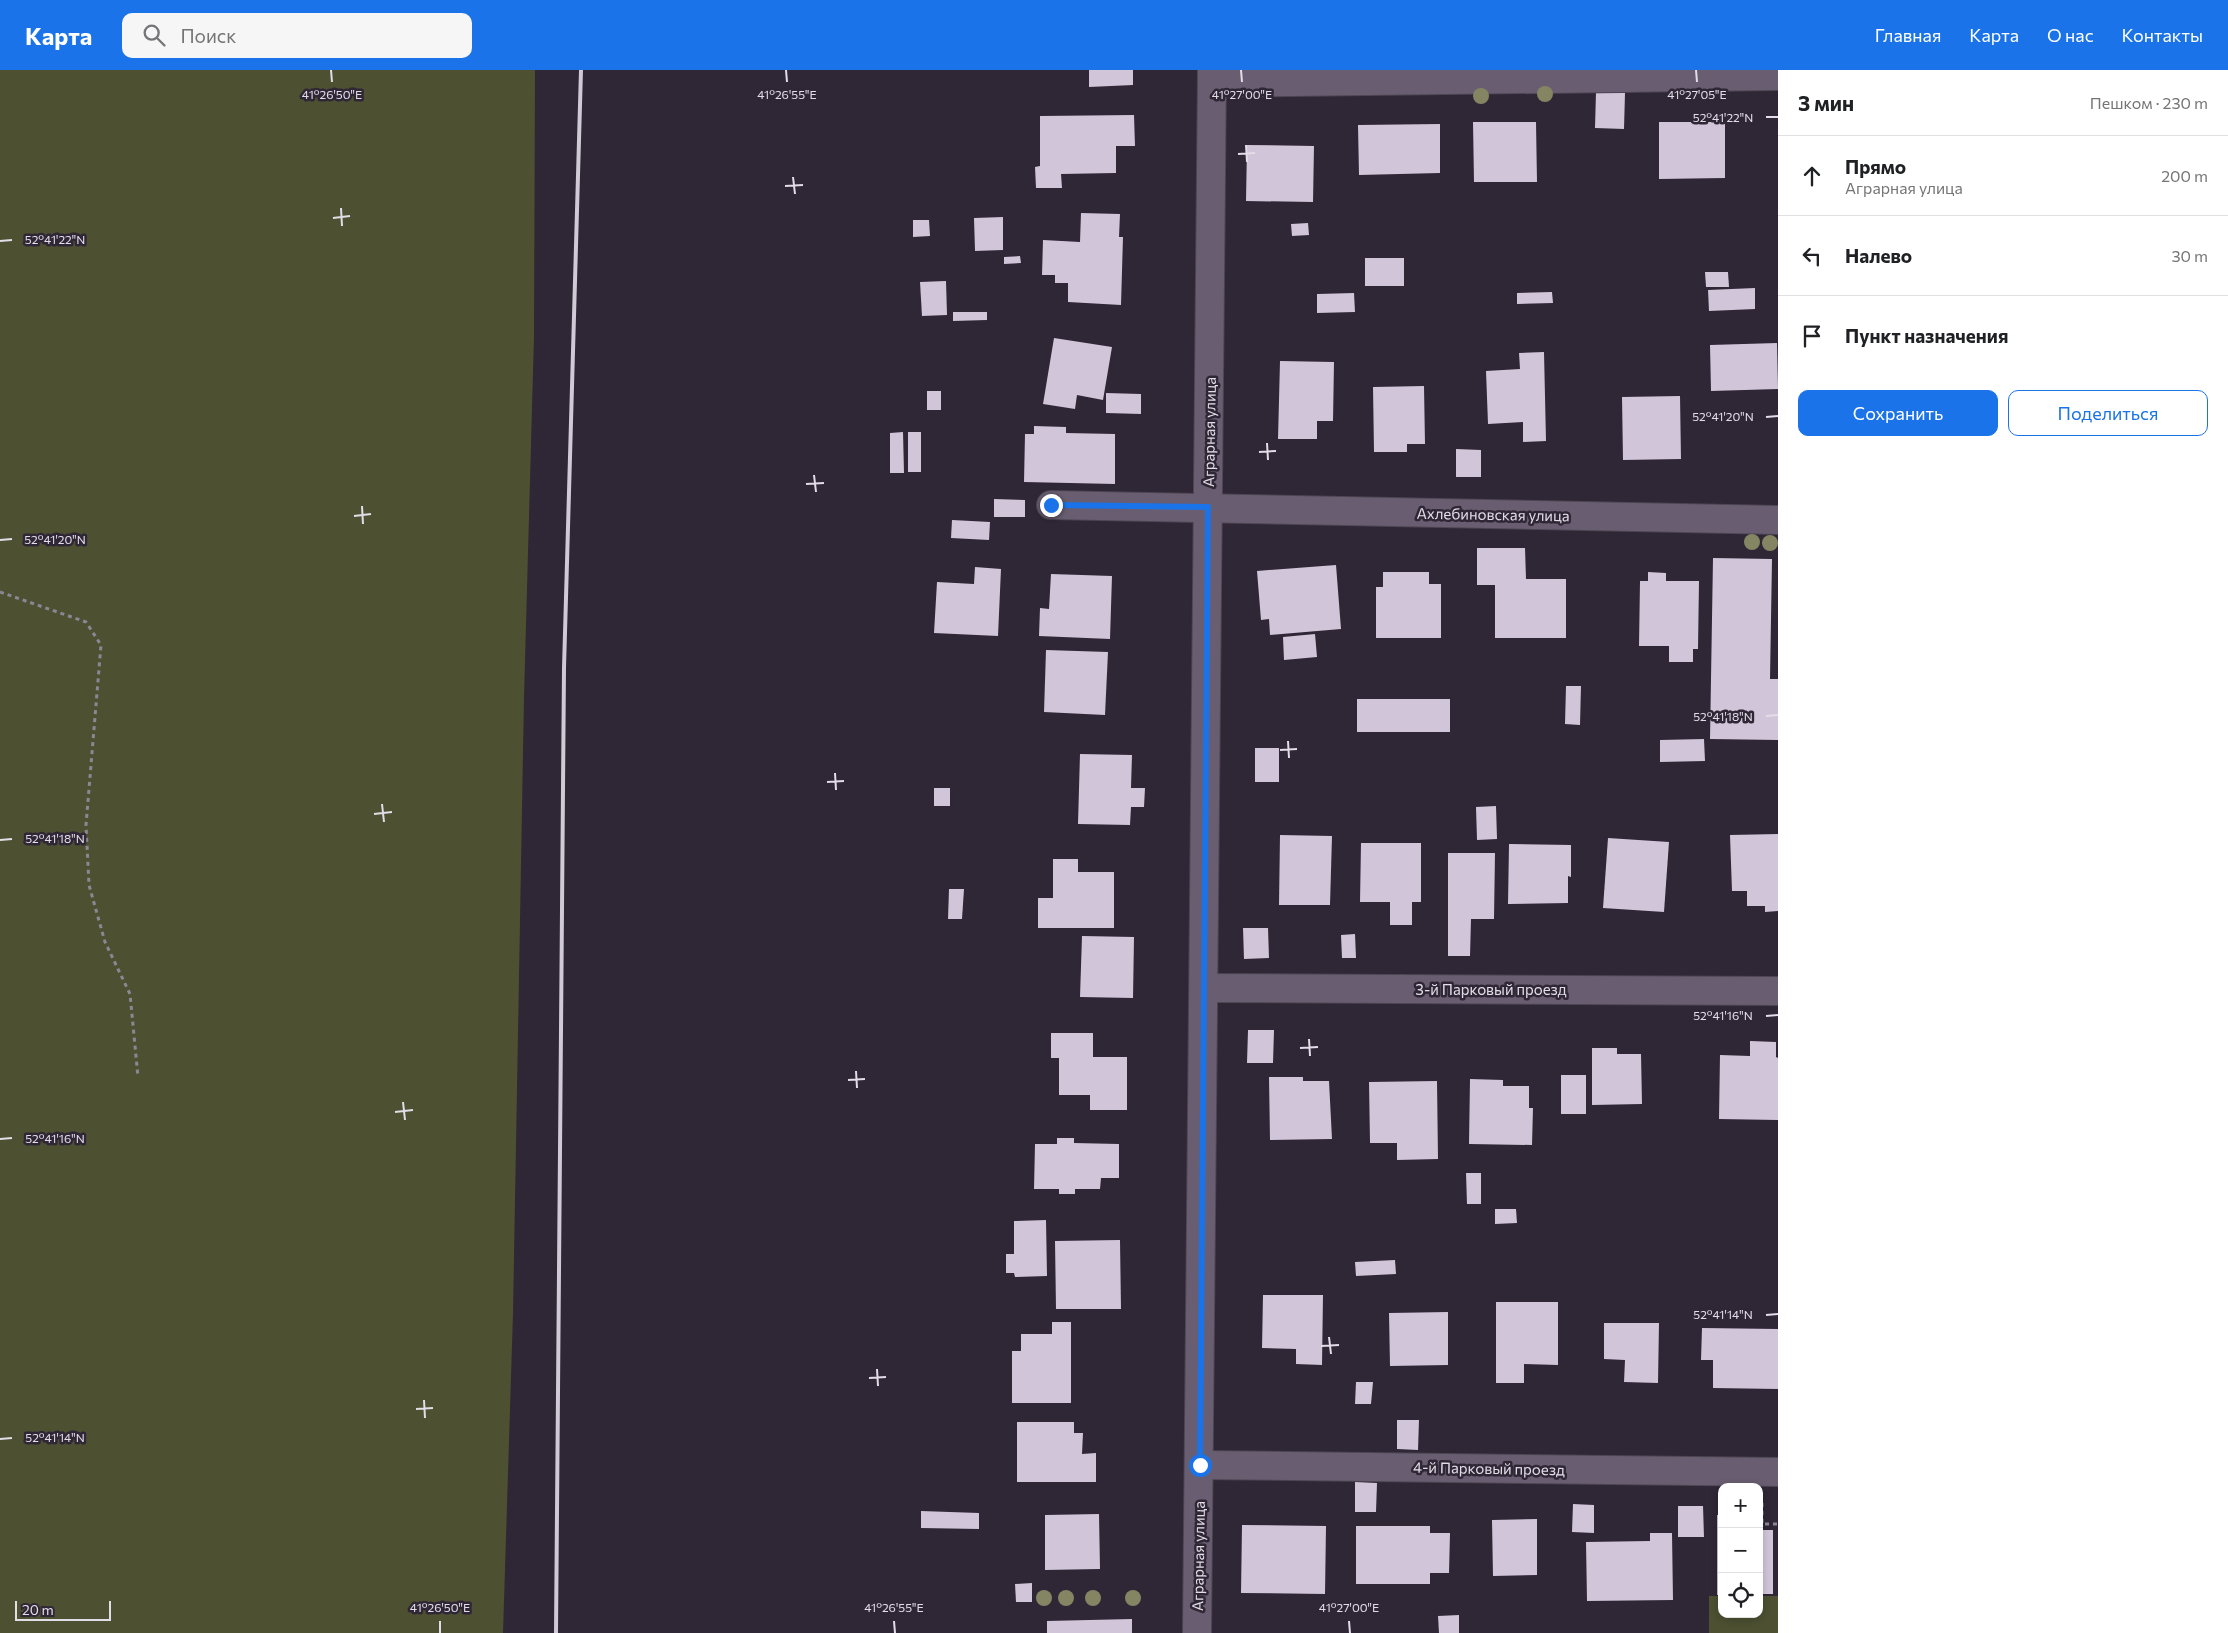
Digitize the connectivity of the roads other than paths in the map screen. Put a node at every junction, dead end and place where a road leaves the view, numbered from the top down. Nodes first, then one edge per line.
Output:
1 (1778, 76) edge
2 (1212, 77) edge
3 (1051, 505) dead end
4 (1208, 507) junction
5 (1778, 520) edge
6 (1204, 988) junction
7 (1778, 991) edge
8 (1200, 1465) junction
9 (1778, 1472) edge
10 (1198, 1633) edge

1 - 2 street
2 - 4 street, Аграрная улица
3 - 4 street, Ахлебиновская улица
4 - 5 street, Ахлебиновская улица
4 - 6 street, Аграрная улица
6 - 7 street, 3-й Парковый проезд
6 - 8 street, Аграрная улица
8 - 9 street, 4-й Парковый проезд
8 - 10 street, Аграрная улица

